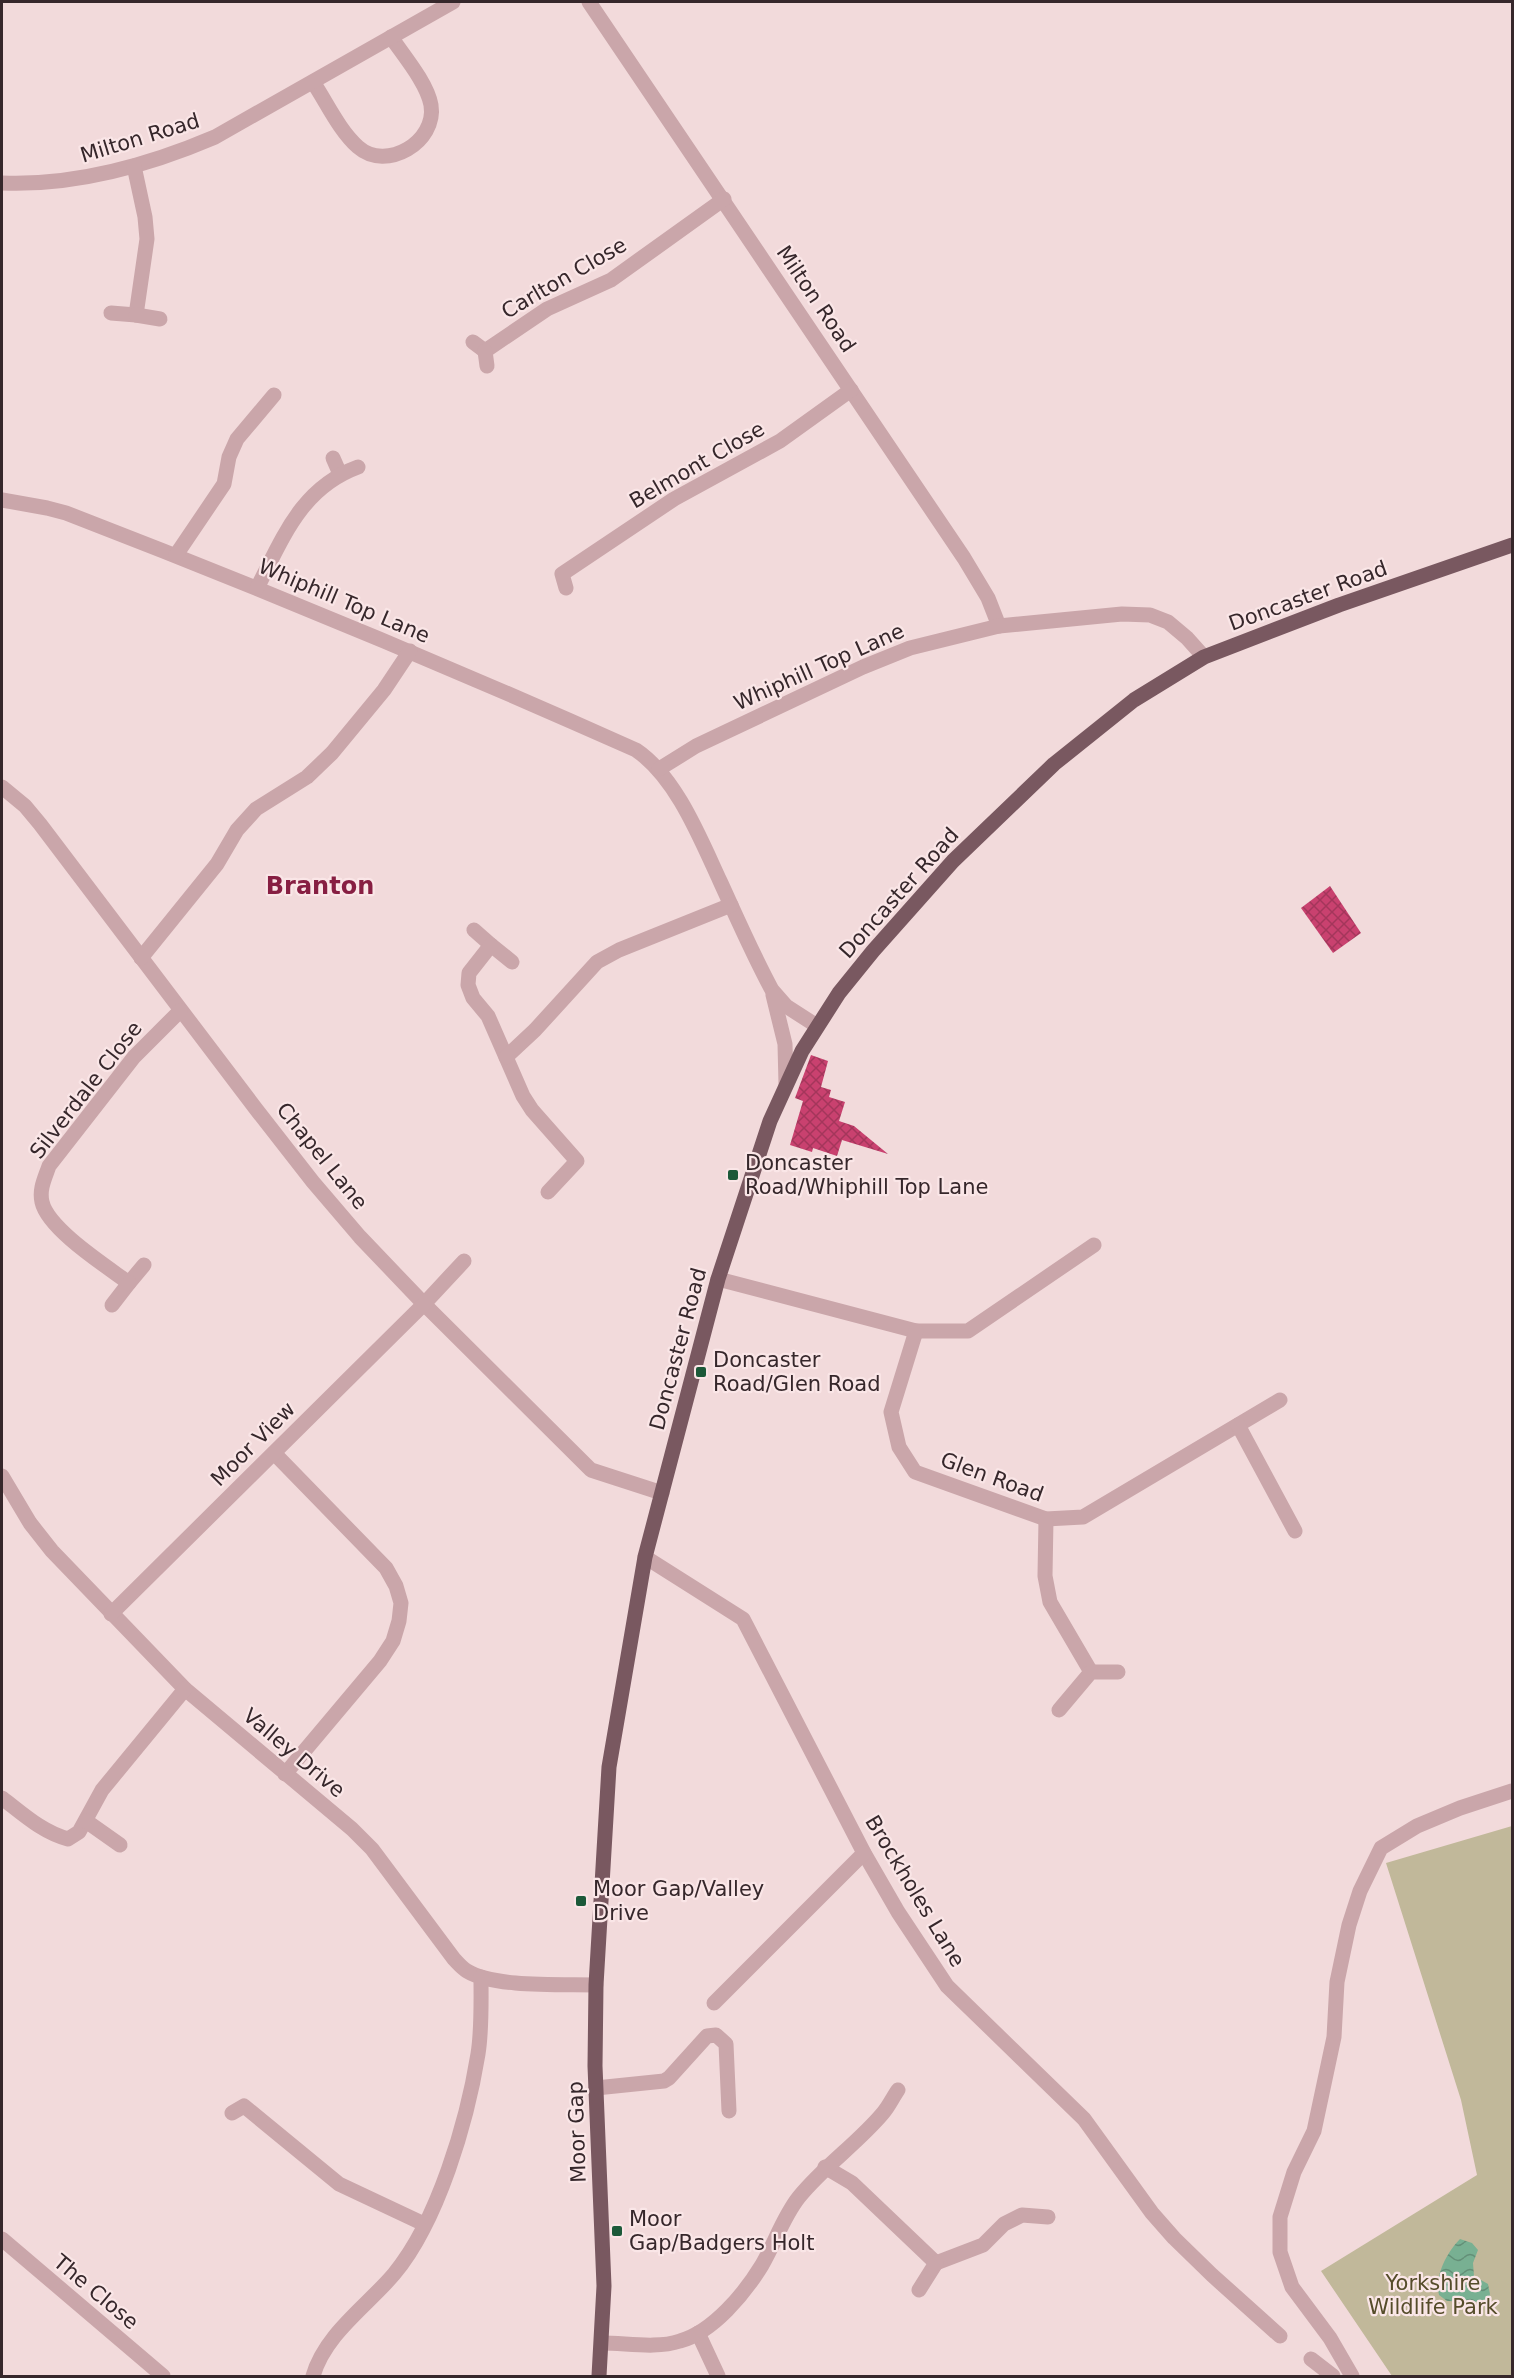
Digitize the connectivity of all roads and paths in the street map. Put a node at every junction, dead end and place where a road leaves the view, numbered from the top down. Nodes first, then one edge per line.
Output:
1 (453, 2) edge
2 (589, 2) edge
3 (391, 37) junction
4 (313, 82) junction
5 (135, 166) junction
6 (2, 183) edge
7 (724, 200) junction
8 (111, 313) dead end
9 (136, 315) junction
10 (160, 318) dead end
11 (482, 353) dead end
12 (851, 390) junction
13 (274, 395) dead end
14 (333, 458) dead end
15 (358, 467) dead end
16 (340, 474) junction
17 (2, 500) edge
18 (1512, 545) edge
19 (176, 555) junction
20 (560, 576) dead end
21 (257, 588) junction
22 (999, 626) junction
23 (410, 651) junction
24 (1204, 657) junction
25 (659, 769) junction
26 (2, 787) edge
27 (731, 905) junction
28 (474, 930) dead end
29 (491, 945) junction
30 (141, 958) junction
31 (512, 962) dead end
32 (773, 992) junction
33 (180, 1011) junction
34 (817, 1026) junction
35 (506, 1057) junction
36 (786, 1083) junction
37 (548, 1192) dead end
38 (1095, 1245) dead end
39 (464, 1261) dead end
40 (144, 1265) dead end
41 (718, 1279) junction
42 (129, 1283) junction
43 (424, 1304) junction
44 (112, 1305) dead end
45 (916, 1331) junction
46 (1280, 1400) dead end
47 (1238, 1425) junction
48 (274, 1453) junction
49 (2, 1476) edge
50 (662, 1493) junction
51 (1046, 1519) junction
52 (1295, 1531) dead end
53 (645, 1557) junction
54 (111, 1614) junction
55 (1091, 1672) junction
56 (1118, 1672) dead end
57 (185, 1689) junction
58 (1059, 1710) dead end
59 (285, 1774) junction
60 (1512, 1791) edge
61 (2, 1798) edge
62 (86, 1821) junction
63 (120, 1845) dead end
64 (864, 1853) junction
65 (481, 1977) junction
66 (596, 1985) junction
67 (714, 2003) dead end
68 (596, 2088) junction
69 (898, 2090) dead end
70 (241, 2104) dead end
71 (730, 2111) dead end
72 (825, 2167) junction
73 (1048, 2217) dead end
74 (424, 2224) junction
75 (2, 2240) edge
76 (936, 2263) junction
77 (919, 2290) dead end
78 (698, 2333) junction
79 (1280, 2336) dead end
80 (602, 2343) junction
81 (1311, 2359) dead end
82 (163, 2376) edge
83 (313, 2376) edge
84 (599, 2376) edge
85 (718, 2376) edge
86 (1333, 2376) edge
87 (1352, 2376) edge

1 - 3 street, Milton Road
2 - 7 street, Milton Road
3 - 4 street, Milton Road
3 - 4 street
4 - 5 street, Milton Road
5 - 6 street, Milton Road
5 - 9 street
7 - 11 street, Carlton Close
7 - 12 street, Milton Road
8 - 9 street
9 - 10 street
12 - 20 street, Belmont Close
12 - 22 street, Milton Road
13 - 19 street
14 - 16 street
15 - 16 street
16 - 21 street
17 - 19 street, Whiphill Top Lane
18 - 24 main road, Doncaster Road
19 - 21 street, Whiphill Top Lane
21 - 23 street, Whiphill Top Lane
22 - 24 street, Whiphill Top Lane
22 - 25 street, Whiphill Top Lane
23 - 25 street, Whiphill Top Lane
23 - 30 street
24 - 34 main road, Doncaster Road
25 - 27 street, Whiphill Top Lane
26 - 30 street, Chapel Lane
27 - 32 street, Whiphill Top Lane
27 - 35 street
28 - 29 street
29 - 31 street
29 - 35 street
30 - 33 street, Chapel Lane
32 - 34 street, Whiphill Top Lane
32 - 36 street
33 - 42 street, Silverdale Close
33 - 43 street, Chapel Lane
34 - 36 main road, Doncaster Road
35 - 37 street
36 - 41 main road, Doncaster Road
38 - 45 street
39 - 43 street, Moor View
40 - 42 street
41 - 45 street
41 - 50 main road, Doncaster Road
42 - 44 street
43 - 48 street, Moor View
43 - 50 street, Chapel Lane
45 - 51 street, Glen Road
46 - 47 street, Glen Road
47 - 51 street, Glen Road
47 - 52 street
48 - 54 street, Moor View
48 - 59 street
49 - 54 street, Valley Drive
50 - 53 main road, Doncaster Road
51 - 55 street
53 - 64 street, Brockholes Lane
53 - 66 main road, Moor Gap
54 - 57 street, Valley Drive
55 - 56 street
55 - 58 street
57 - 59 street, Valley Drive
57 - 62 street
59 - 65 street, Valley Drive
60 - 87 street
61 - 62 street
62 - 63 street
64 - 67 street
64 - 79 street, Brockholes Lane
65 - 66 street, Valley Drive
65 - 74 street
66 - 68 main road, Moor Gap
68 - 71 street
68 - 80 main road, Moor Gap
69 - 72 street
70 - 74 street
72 - 76 street
72 - 78 street
73 - 76 street
74 - 83 street
75 - 82 street, The Close
76 - 77 street
78 - 80 street
78 - 85 street
80 - 84 main road, Moor Gap
81 - 86 street

